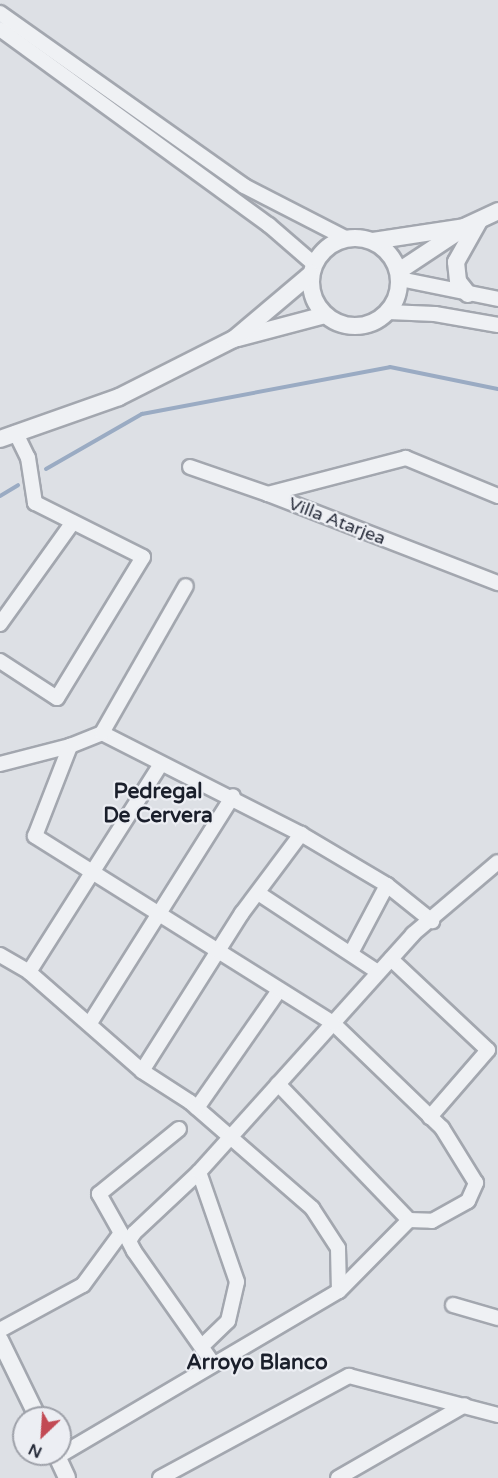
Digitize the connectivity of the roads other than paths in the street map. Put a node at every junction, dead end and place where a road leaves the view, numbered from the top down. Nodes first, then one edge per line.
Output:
1 (0, 13) edge
2 (0, 29) edge
3 (498, 211) edge
4 (472, 224) junction
5 (345, 238) junction
6 (373, 241) junction
7 (313, 269) junction
8 (400, 275) junction
9 (468, 294) junction
10 (498, 299) edge
11 (388, 312) junction
12 (324, 315) junction
13 (498, 325) edge
14 (234, 339) junction
15 (16, 433) junction
16 (0, 440) edge
17 (190, 467) dead end
18 (268, 494) junction
19 (498, 496) edge
20 (73, 522) junction
21 (498, 583) edge
22 (186, 586) dead end
23 (0, 624) edge
24 (0, 660) edge
25 (102, 733) junction
26 (70, 746) junction
27 (0, 764) edge
28 (161, 764) junction
29 (233, 796) junction
30 (301, 834) junction
31 (498, 862) edge
32 (94, 875) junction
33 (387, 885) junction
34 (258, 893) junction
35 (160, 913) junction
36 (432, 921) junction
37 (216, 953) junction
38 (351, 953) junction
39 (0, 955) edge
40 (391, 959) junction
41 (29, 972) junction
42 (378, 972) junction
43 (278, 992) junction
44 (90, 1023) junction
45 (333, 1023) junction
46 (488, 1050) junction
47 (498, 1060) edge
48 (142, 1071) junction
49 (278, 1084) junction
50 (197, 1108) junction
51 (430, 1117) junction
52 (179, 1129) dead end
53 (230, 1137) junction
54 (199, 1172) junction
55 (410, 1220) junction
56 (339, 1291) junction
57 (453, 1305) dead end
58 (498, 1318) edge
59 (0, 1330) edge
60 (0, 1340) edge
61 (202, 1346) junction
62 (212, 1362) junction
63 (465, 1405) junction
64 (32, 1406) edge
65 (498, 1415) edge
66 (72, 1445) edge
67 (160, 1478) edge
68 (338, 1478) edge

1 - 5 street
2 - 7 street
3 - 4 street
4 - 6 street
4 - 8 street
4 - 9 street
5 - 6 street
5 - 7 street
6 - 8 street
7 - 12 street
7 - 14 street
8 - 9 street
8 - 11 street
9 - 10 street
11 - 12 street
11 - 13 street
12 - 14 street
14 - 15 street
15 - 16 street
15 - 20 street
17 - 18 street
18 - 19 street, Villa Atarjea
18 - 21 street, Villa Atarjea
20 - 23 street
20 - 24 street
22 - 25 street
25 - 26 street
25 - 28 street
26 - 27 street
26 - 32 street
28 - 29 street
28 - 32 street
29 - 30 street
29 - 35 street
30 - 33 street
30 - 34 street
31 - 36 street
32 - 35 street
32 - 41 street
33 - 36 street
33 - 38 street
34 - 37 street
34 - 38 street
35 - 37 street
35 - 44 street
36 - 40 street
37 - 43 street
37 - 48 street
38 - 42 street
39 - 41 street
40 - 42 street
40 - 46 street
41 - 44 street
42 - 45 street
43 - 45 street
43 - 50 street
44 - 48 street
45 - 49 street
45 - 51 street
46 - 47 street
46 - 51 street
48 - 50 street
49 - 53 street
49 - 55 street
50 - 53 street
51 - 55 street
52 - 59 street
53 - 54 street
53 - 56 street
54 - 61 street
54 - 61 street
55 - 56 street
56 - 62 street
57 - 58 street
60 - 64 street
61 - 62 street
62 - 66 street
63 - 65 street
63 - 67 street
63 - 68 street

